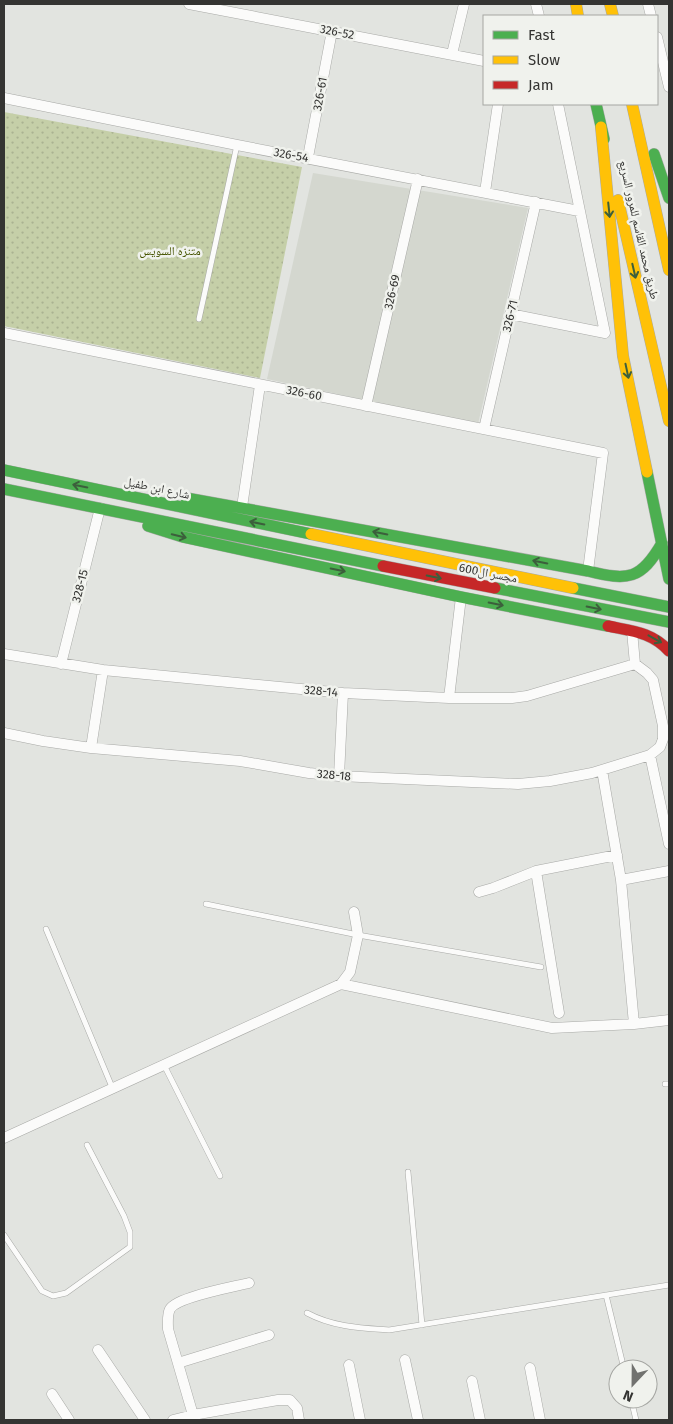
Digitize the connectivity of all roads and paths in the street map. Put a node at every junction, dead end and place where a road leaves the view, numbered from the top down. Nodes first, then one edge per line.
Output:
1 (189, 4) edge
2 (464, 4) edge
3 (332, 31) junction
4 (658, 41) edge
5 (452, 54) junction
6 (483, 61) edge
7 (669, 87) edge
8 (4, 98) edge
9 (498, 105) edge
10 (558, 105) edge
11 (596, 105) edge
12 (634, 105) edge
13 (634, 105) edge
14 (601, 127) junction
15 (237, 145) junction
16 (308, 158) junction
17 (418, 179) junction
18 (485, 192) junction
19 (669, 198) edge
20 (536, 202) junction
21 (579, 210) junction
22 (669, 270) edge
23 (510, 314) junction
24 (199, 319) dead end
25 (4, 333) edge
26 (260, 385) junction
27 (366, 406) junction
28 (669, 421) edge
29 (484, 429) junction
30 (4, 470) edge
31 (4, 489) edge
32 (101, 490) junction
33 (242, 507) junction
34 (100, 508) junction
35 (304, 533) joint
36 (662, 543) junction
37 (588, 571) junction
38 (669, 579) edge
39 (462, 597) junction
40 (669, 607) edge
41 (669, 622) edge
42 (632, 631) junction
43 (669, 651) edge
44 (4, 654) edge
45 (61, 664) junction
46 (635, 664) junction
47 (103, 670) junction
48 (343, 693) junction
49 (449, 698) junction
50 (4, 733) edge
51 (91, 748) junction
52 (650, 756) junction
53 (602, 770) junction
54 (339, 776) junction
55 (669, 844) edge
56 (616, 855) junction
57 (536, 871) junction
58 (669, 871) edge
59 (621, 880) junction
60 (479, 892) dead end
61 (206, 904) dead end
62 (354, 912) dead end
63 (46, 929) dead end
64 (358, 935) junction
65 (541, 967) dead end
66 (341, 984) junction
67 (559, 1013) dead end
68 (669, 1020) edge
69 (634, 1024) junction
70 (163, 1064) junction
71 (112, 1087) junction
72 (4, 1138) edge
73 (87, 1146) dead end
74 (408, 1172) dead end
75 (220, 1176) dead end
76 (4, 1235) edge
77 (249, 1283) dead end
78 (669, 1285) edge
79 (606, 1295) junction
80 (307, 1313) dead end
81 (422, 1325) junction
82 (269, 1335) dead end
83 (98, 1350) dead end
84 (622, 1359) edge
85 (405, 1360) dead end
86 (178, 1363) junction
87 (349, 1365) dead end
88 (530, 1368) dead end
89 (472, 1381) dead end
90 (52, 1394) dead end
91 (193, 1415) junction
92 (69, 1420) edge
93 (145, 1420) edge
94 (173, 1420) edge
95 (300, 1420) edge
96 (360, 1420) edge
97 (418, 1420) edge
98 (480, 1420) edge
99 (540, 1420) edge

1 - 3 street, 326-52
2 - 5 street
3 - 5 street, 326-52
3 - 16 street, 326-61
4 - 7 street
5 - 6 street, 326-52
8 - 15 street, 326-54
9 - 18 street
10 - 21 street
11 - 14 main road, طريق محمد القاسم للمرور السريع
12 - 19 main road
13 - 22 main road, طريق محمد القاسم للمرور السريع
14 -> 28 main road, طريق محمد القاسم للمرور السريع
14 -> 36 main road
15 - 16 street, 326-54
15 - 24 lane
16 - 17 street, 326-54
17 - 18 street, 326-54
17 - 27 street, 326-69
18 - 20 street, 326-54
20 - 21 street, 326-54
20 - 23 street, 326-71
21 - 23 street
23 - 29 street, 326-71
25 - 26 street, 326-60
26 - 27 street, 326-60
26 - 33 street
27 - 29 street, 326-60
29 - 37 street, 326-60
32 -> 30 main road, شارع ابن طفيل
31 - 34 main road
32 - 33 main road
35 -> 32 main road, شارع ابن طفيل
37 -> 33 main road
34 -> 39 main road
34 -> 41 main road, مجسر ال600
34 - 45 street, 328-15
35 - 40 main road, مجسر ال600
36 - 37 main road
36 - 38 main road
39 -> 42 main road
39 - 49 street
42 -> 43 main road
42 - 46 street
44 - 45 street, 328-14
45 - 47 street, 328-14
46 - 49 street, 328-14
46 - 52 street, 328-18
47 - 48 street, 328-14
47 - 51 street
48 - 49 street, 328-14
48 - 54 street
50 - 51 street, 328-18
51 - 54 street, 328-18
52 - 53 street, 328-18
52 - 55 street
53 - 54 street, 328-18
53 - 56 street
56 - 57 street
56 - 59 street
57 - 60 street
57 - 67 street
58 - 59 street
59 - 69 street
61 - 64 lane
62 - 64 street
63 - 71 lane
64 - 65 lane
64 - 66 street
66 - 69 street
66 - 70 street
68 - 69 street
70 - 71 street
70 - 75 lane
71 - 72 street
73 - 76 lane
74 - 81 lane
77 - 86 street
78 - 79 lane
79 - 81 lane
79 - 84 lane
80 - 81 lane
82 - 86 street
83 - 93 street
85 - 97 street
86 - 91 street
87 - 96 street
88 - 99 street
89 - 98 street
90 - 92 street
91 - 94 street
91 - 95 street

